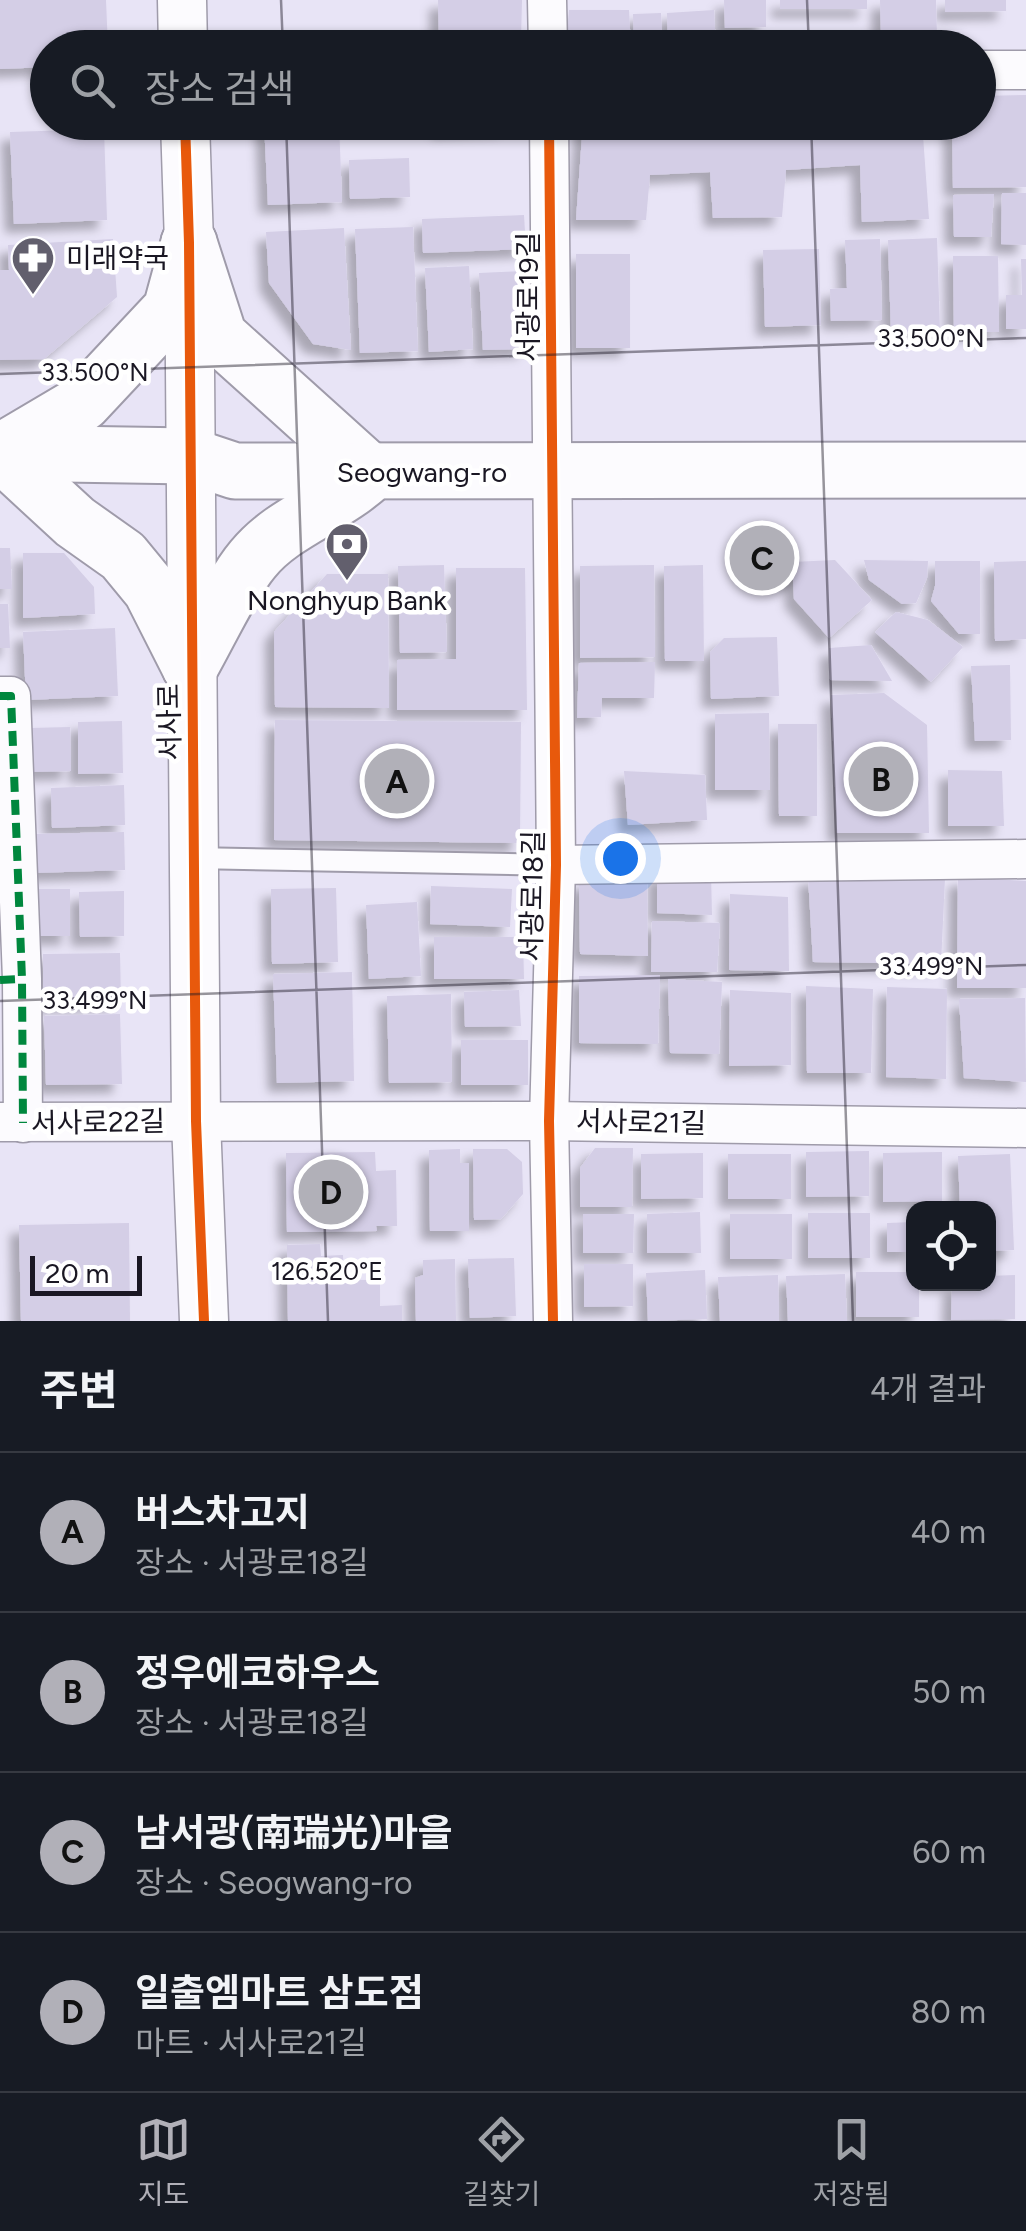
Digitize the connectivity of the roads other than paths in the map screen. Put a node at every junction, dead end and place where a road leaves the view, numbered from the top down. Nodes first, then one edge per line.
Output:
1 (182, 0) edge
2 (548, 0) edge
3 (183, 30) edge
4 (548, 30) edge
5 (996, 70) edge
6 (1026, 70) edge
7 (186, 140) edge
8 (549, 140) edge
9 (189, 243) junction
10 (0, 453) edge
11 (190, 456) junction
12 (1026, 470) edge
13 (551, 472) junction
14 (371, 473) junction
15 (190, 667) junction
16 (0, 696) edge
17 (193, 858) junction
18 (1026, 860) edge
19 (556, 865) junction
20 (10, 890) edge
21 (11, 979) edge
22 (196, 1121) junction
23 (549, 1121) junction
24 (11, 1123) edge
25 (1026, 1128) edge
26 (204, 1321) edge
27 (553, 1321) edge

1 - 3 street
2 - 4 street
5 - 6 street
7 - 9 street, 서사로
8 - 13 street, 서광로19길
9 - 10 main road
9 - 11 street, 서사로
9 - 14 main road
10 - 11 main road, Seogwang-ro
10 - 15 main road
11 - 14 main road, Seogwang-ro
11 - 15 street, 서사로
12 - 13 main road, Seogwang-ro
13 - 14 main road, Seogwang-ro
13 - 19 street, 서광로18길
14 - 15 main road
15 - 17 street, 서사로
16 - 20 street
17 - 19 lane
17 - 22 street, 서사로
18 - 19 street, 서광로18길
19 - 23 street, 서광로18길
20 - 21 street
21 - 24 street
22 - 23 street, 서사로21길
22 - 24 street, 서사로22길
22 - 26 street, 서사로
23 - 25 street, 서사로21길
23 - 27 street, 서광로18길

